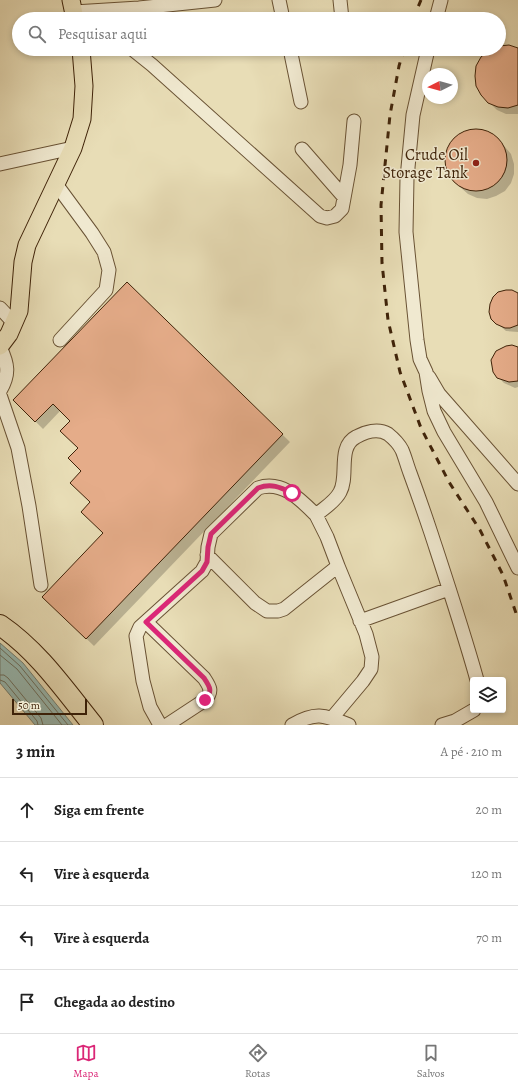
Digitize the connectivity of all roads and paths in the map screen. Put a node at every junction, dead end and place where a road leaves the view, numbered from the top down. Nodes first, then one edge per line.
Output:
1 (215, 0) edge
2 (279, 0) edge
3 (340, 0) edge
4 (441, 0) edge
5 (86, 10) edge
6 (282, 12) edge
7 (341, 12) edge
8 (438, 12) edge
9 (82, 56) edge
10 (141, 56) edge
11 (291, 56) edge
12 (426, 56) edge
13 (301, 102) dead end
14 (354, 121) dead end
15 (73, 148) junction
16 (302, 149) dead end
17 (0, 164) edge
18 (56, 184) junction
19 (344, 197) junction
20 (0, 308) edge
21 (14, 323) junction
22 (60, 340) dead end
23 (0, 346) edge
24 (426, 372) junction
25 (0, 391) edge
26 (0, 395) edge
27 (518, 464) edge
28 (516, 481) edge
29 (316, 515) junction
30 (208, 555) junction
31 (338, 566) junction
32 (518, 568) edge
33 (40, 585) dead end
34 (449, 589) junction
35 (360, 621) junction
36 (146, 622) junction
37 (0, 624) edge
38 (476, 677) edge
39 (470, 712) edge
40 (332, 718) junction
41 (93, 725) edge
42 (160, 725) edge
43 (167, 725) edge
44 (292, 725) edge
45 (349, 725) edge
46 (442, 725) edge

1 - 5 street
2 - 6 street
3 - 7 street
4 - 8 street
9 - 15 main road
10 - 19 street
11 - 13 street
12 - 24 street
14 - 19 street
15 - 17 street
15 - 18 main road
16 - 19 street
18 - 21 main road
18 - 22 street
20 - 21 street
21 - 23 main road
23 - 25 street
24 - 28 street
24 - 32 street
26 - 33 street
27 - 28 street
29 - 30 street
29 - 31 street
29 - 34 street
30 - 31 street
30 - 36 street
31 - 35 street
34 - 35 street
34 - 38 street
35 - 40 street
36 - 42 street
36 - 43 street
37 - 41 highway
39 - 46 street
40 - 44 street
40 - 45 street

